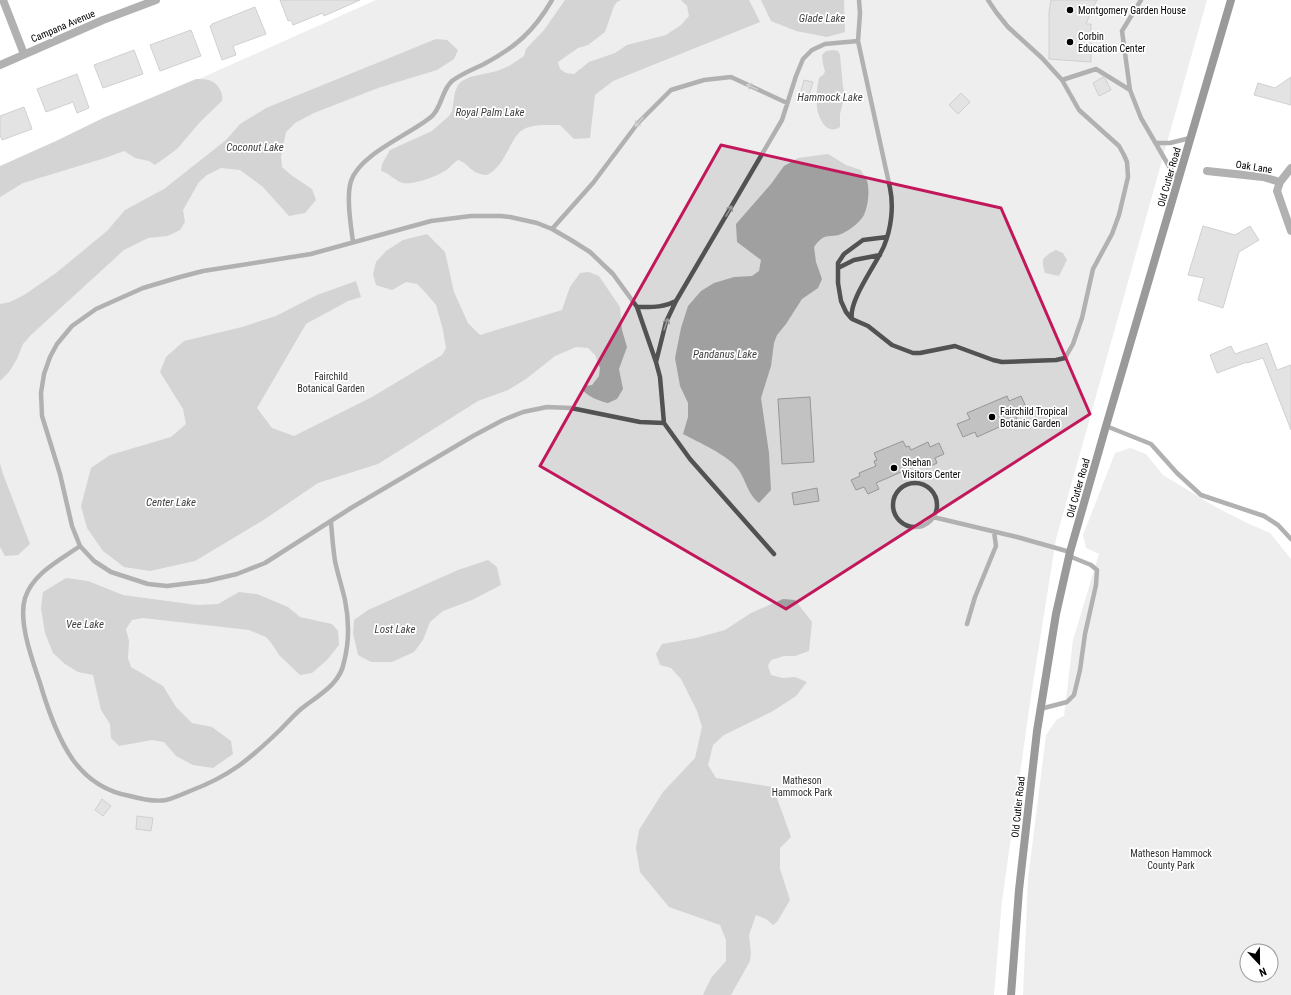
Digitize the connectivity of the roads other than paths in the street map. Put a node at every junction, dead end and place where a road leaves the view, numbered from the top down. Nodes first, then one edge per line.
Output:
1 (3, 0) edge
2 (156, 0) edge
3 (552, 0) edge
4 (859, 0) edge
5 (988, 0) edge
6 (1141, 0) edge
7 (1231, 0) edge
8 (858, 41) junction
9 (24, 54) junction
10 (0, 64) edge
11 (1062, 80) junction
12 (1130, 90) junction
13 (788, 103) junction
14 (1190, 138) junction
15 (1156, 143) junction
16 (1291, 168) edge
17 (1207, 171) dead end
18 (1179, 180) junction
19 (1280, 182) junction
20 (552, 229) junction
21 (1291, 231) edge
22 (887, 237) junction
23 (353, 242) junction
24 (880, 255) junction
25 (838, 268) junction
26 (676, 301) junction
27 (637, 307) junction
28 (852, 319) junction
29 (656, 362) junction
30 (664, 423) junction
31 (1106, 426) junction
32 (933, 518) junction
33 (331, 522) junction
34 (994, 532) junction
35 (1291, 539) edge
36 (80, 546) junction
37 (774, 554) dead end
38 (1069, 554) junction
39 (967, 624) dead end
40 (1040, 709) junction
41 (1011, 995) edge

1 - 9 street
2 - 9 street, Campana Avenue
3 - 23 lane
4 - 8 lane
5 - 11 lane
6 - 12 lane
7 - 14 main road, Old Cutler Road
8 - 13 lane
8 - 22 lane
9 - 10 street, Campana Avenue
11 - 12 lane
11 - 28 lane
12 - 15 lane
13 -> 20 lane
26 -> 13 lane
14 - 15 lane
14 - 18 main road, Old Cutler Road
15 - 18 lane
16 - 19 street, Oak Lane
17 - 19 street, Oak Lane
18 - 31 main road, Old Cutler Road
19 - 21 street
20 - 23 lane
20 - 27 lane
22 - 24 lane
22 - 25 lane
23 - 36 lane
24 - 25 lane
24 - 28 lane
25 - 28 lane
26 - 27 lane
29 -> 26 lane
27 - 29 lane
29 - 30 lane
30 - 33 lane
30 - 37 lane
31 - 35 lane
31 - 38 main road, Old Cutler Road
32 - 32 lane
32 - 34 lane
33 - 36 lane
33 - 36 lane
34 - 38 lane
34 - 39 lane
38 - 40 main road, Old Cutler Road
38 - 40 lane
40 - 41 main road, Old Cutler Road

